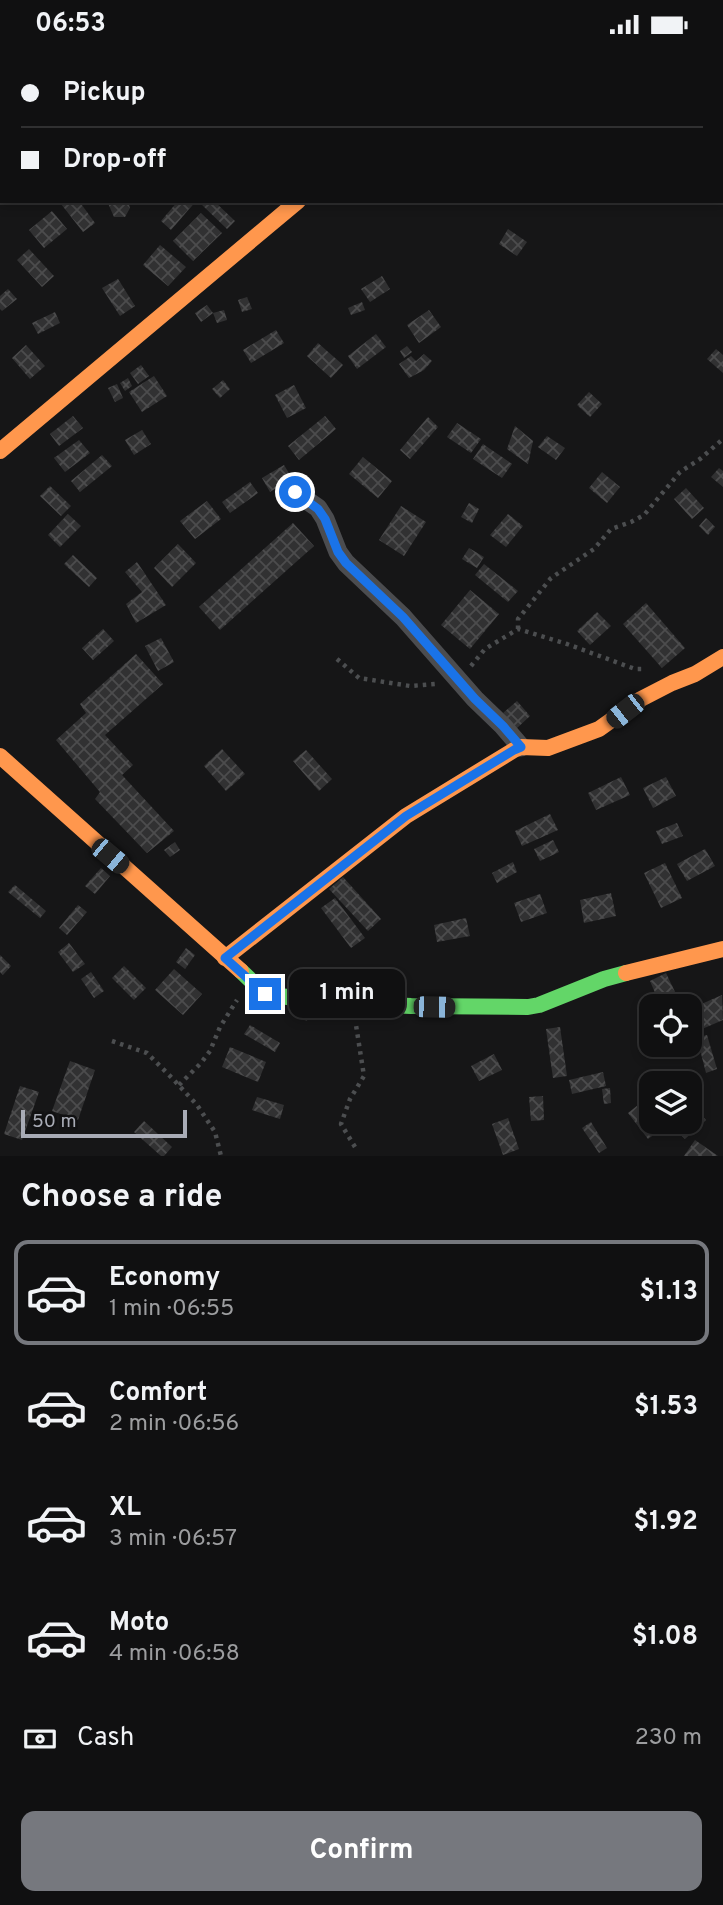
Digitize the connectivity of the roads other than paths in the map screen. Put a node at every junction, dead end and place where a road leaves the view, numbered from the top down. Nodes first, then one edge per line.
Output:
1 (296, 203) edge
2 (0, 451) edge
3 (295, 492) dead end
4 (723, 657) edge
5 (521, 747) junction
6 (0, 756) edge
7 (723, 949) edge
8 (225, 958) junction

1 - 2 street
3 - 5 street
4 - 5 street
5 - 8 street
6 - 8 street
7 - 8 street

